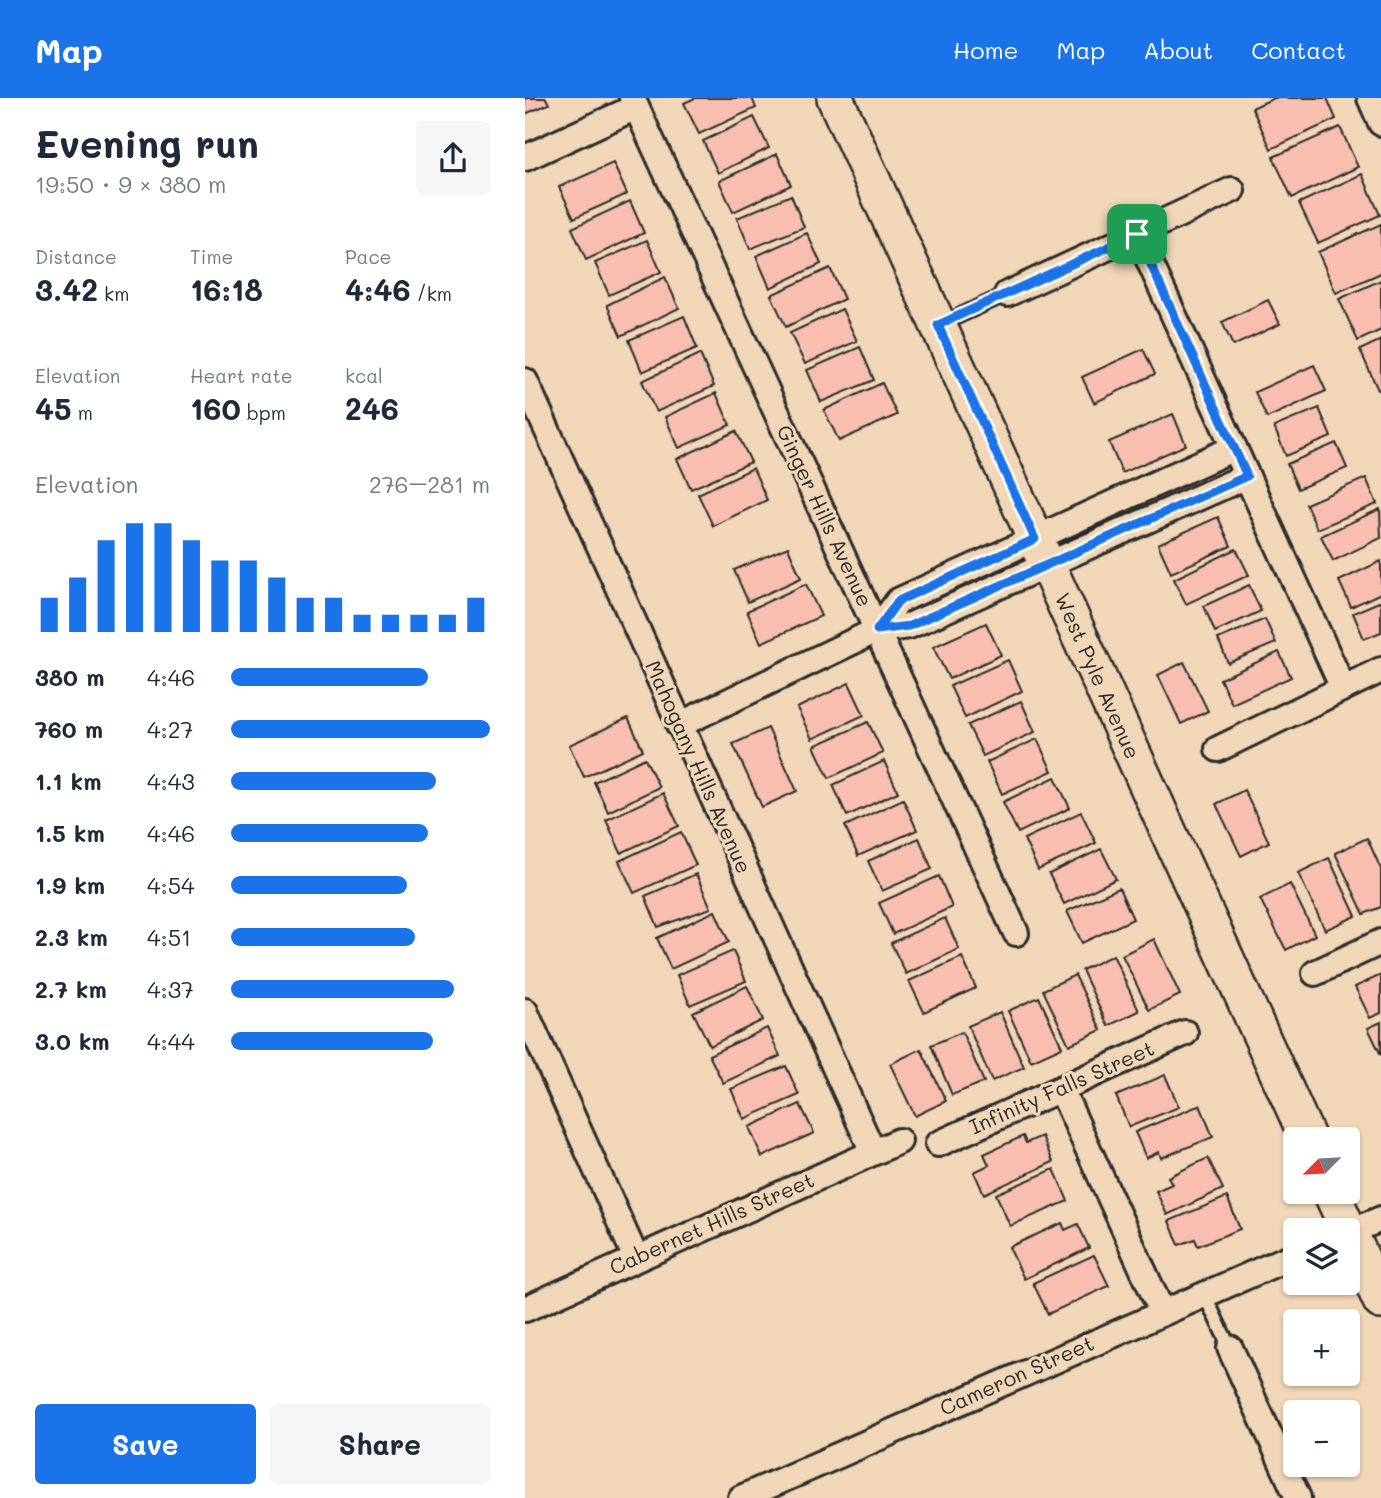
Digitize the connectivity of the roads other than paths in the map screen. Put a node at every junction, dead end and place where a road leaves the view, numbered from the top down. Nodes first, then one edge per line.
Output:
1 (835, 98) edge
2 (1370, 98) edge
3 (634, 102) edge
4 (1381, 122) edge
5 (525, 158) edge
6 (1232, 190) dead end
7 (1137, 234) junction
8 (1007, 294) joint
9 (938, 325) junction
10 (525, 381) edge
11 (1234, 448) junction
12 (1247, 476) junction
13 (1156, 500) junction
14 (1041, 552) junction
15 (877, 630) junction
16 (1381, 670) edge
17 (1343, 688) junction
18 (679, 725) junction
19 (1218, 750) dead end
20 (1016, 933) dead end
21 (1381, 942) edge
22 (1315, 973) dead end
23 (525, 1011) edge
24 (1185, 1033) dead end
25 (1061, 1088) junction
26 (1303, 1127) edge
27 (899, 1140) dead end
28 (938, 1144) dead end
29 (873, 1152) junction
30 (1340, 1204) edge
31 (1351, 1218) edge
32 (1360, 1231) edge
33 (636, 1258) junction
34 (1283, 1260) edge
35 (1203, 1294) junction
36 (1381, 1301) edge
37 (525, 1309) edge
38 (1162, 1312) junction
39 (1230, 1348) joint
40 (741, 1498) edge
41 (1298, 1498) edge

1 - 9 street, West Pyle Avenue
2 - 4 street
3 - 5 street
3 - 15 street, Ginger Hills Avenue
6 - 7 street
7 - 8 street
7 - 11 street
8 - 9 lane
9 - 14 street, West Pyle Avenue
10 - 18 street, Mahogany Hills Avenue
11 - 12 street
11 - 13 street
12 - 13 street
12 - 17 street
13 - 14 street
14 - 15 street
14 - 26 street, West Pyle Avenue
15 - 18 street
15 - 20 street, Ginger Hills Avenue
16 - 17 street
17 - 19 street
18 - 29 street, Mahogany Hills Avenue
21 - 22 street
23 - 33 street
24 - 25 street, Infinity Falls Street
25 - 28 street, Infinity Falls Street
25 - 38 street
27 - 29 street, Cabernet Hills Street
29 - 33 street, Cabernet Hills Street
30 - 31 street
32 - 36 street
33 - 37 street, Cabernet Hills Street
34 - 35 street, Cameron Street
35 - 38 street, Cameron Street
35 - 39 lane
38 - 40 street, Cameron Street
39 - 41 street

